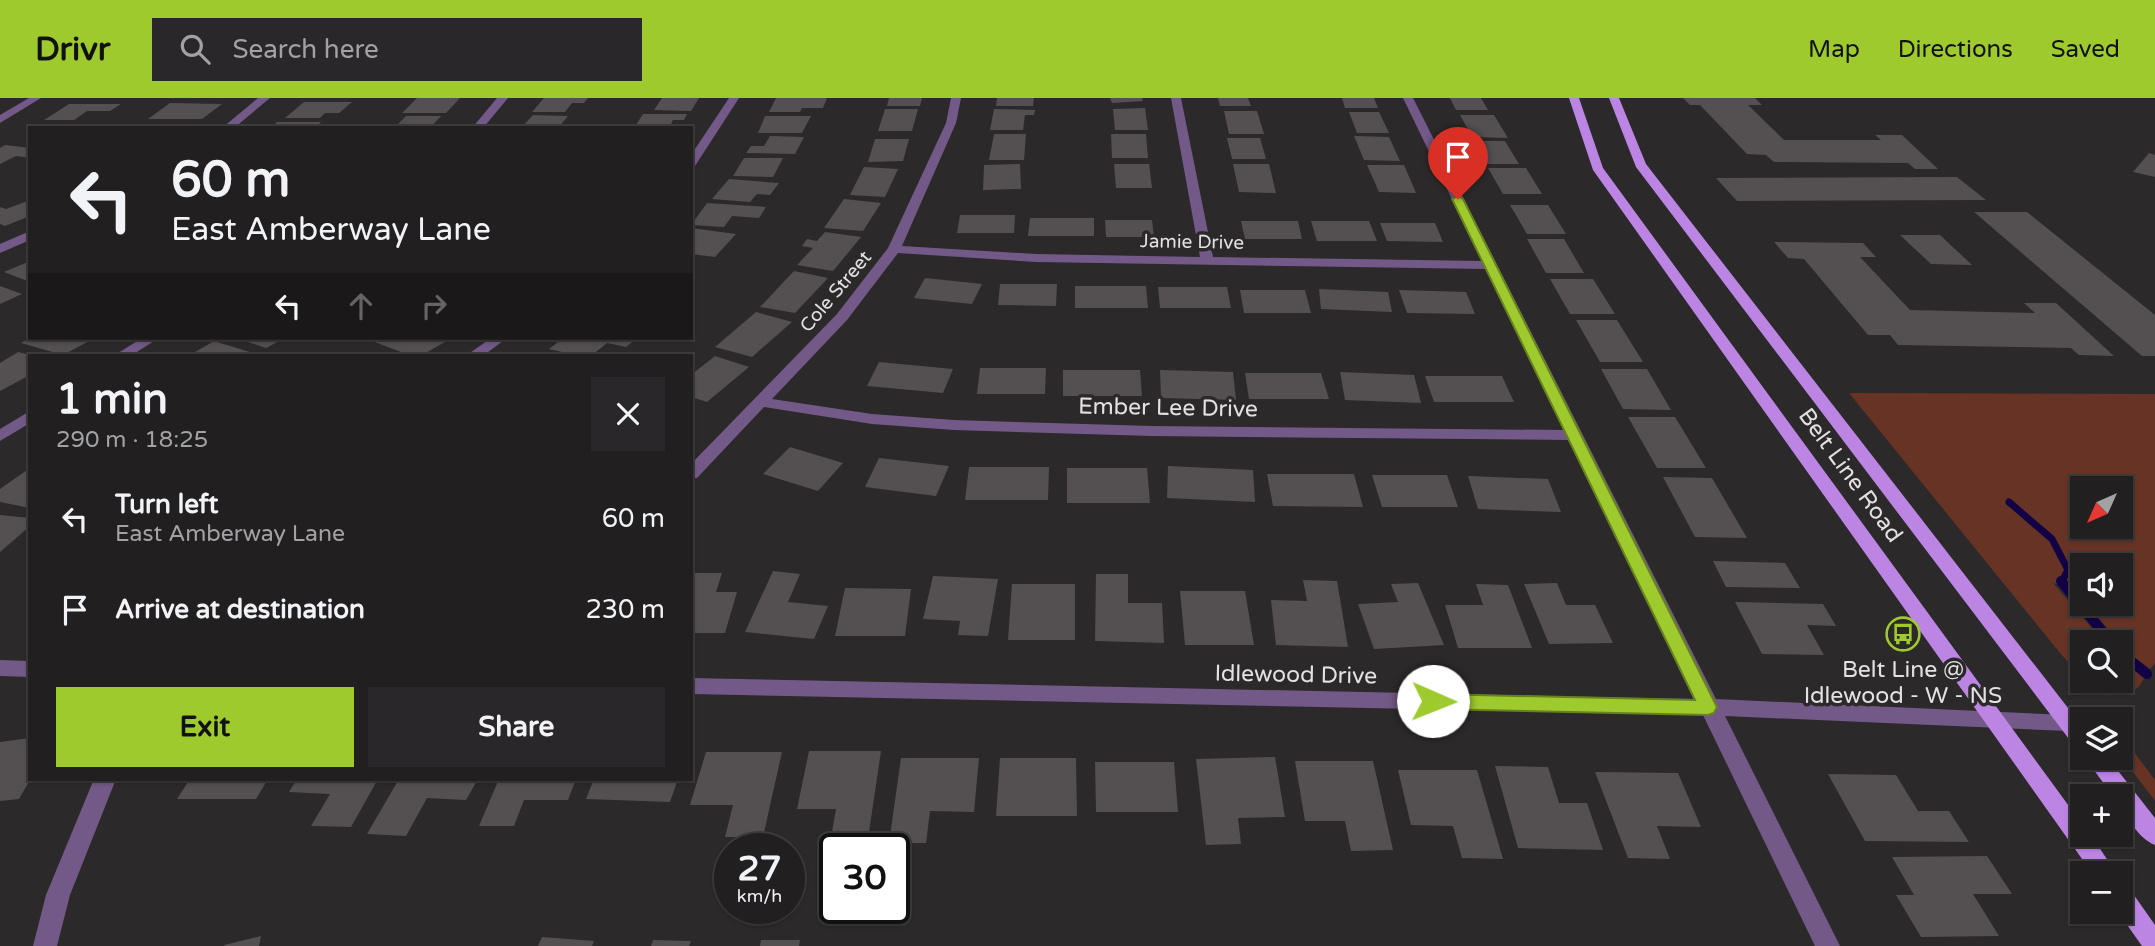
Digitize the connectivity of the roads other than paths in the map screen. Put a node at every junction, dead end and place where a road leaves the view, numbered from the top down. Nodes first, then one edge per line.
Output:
1 (36, 98) edge
2 (265, 98) edge
3 (503, 98) edge
4 (734, 98) edge
5 (956, 98) edge
6 (1176, 98) edge
7 (1408, 98) edge
8 (1574, 98) edge
9 (1614, 98) edge
10 (0, 120) edge
11 (229, 126) edge
12 (479, 126) edge
13 (693, 161) edge
14 (28, 236) edge
15 (894, 248) junction
16 (0, 249) edge
17 (1207, 260) junction
18 (1490, 265) junction
19 (148, 340) edge
20 (497, 340) edge
21 (124, 354) edge
22 (476, 354) edge
23 (762, 402) junction
24 (28, 417) edge
25 (1575, 435) junction
26 (0, 436) edge
27 (693, 472) edge
28 (0, 668) edge
29 (28, 669) edge
30 (693, 686) edge
31 (1708, 707) junction
32 (1998, 722) junction
33 (2067, 723) junction
34 (2070, 727) edge
35 (2105, 770) edge
36 (104, 781) edge
37 (2155, 835) edge
38 (2096, 861) edge
39 (2133, 913) edge
40 (2155, 945) edge
41 (45, 946) edge
42 (1828, 946) edge

1 - 10 street
2 - 11 street
3 - 12 street
4 - 13 street
5 - 15 street, Cole Street
6 - 17 street
7 - 18 street
8 - 32 main road, Belt Line Road
9 - 33 main road, Belt Line Road
14 - 16 street
15 - 17 street, Jamie Drive
15 - 23 street, Cole Street
17 - 18 street, Jamie Drive
18 - 25 street
19 - 21 street
20 - 22 street
23 - 25 street, Ember Lee Drive
23 - 27 street, Cole Street
24 - 26 street
25 - 31 street
28 - 29 street
30 - 31 street, Idlewood Drive
31 - 32 street, Idlewood Drive
31 - 42 street
32 - 33 street, Idlewood Drive
32 - 38 main road, Belt Line Road
33 - 34 main road, Belt Line Road
35 - 37 main road
36 - 41 street
39 - 40 main road

